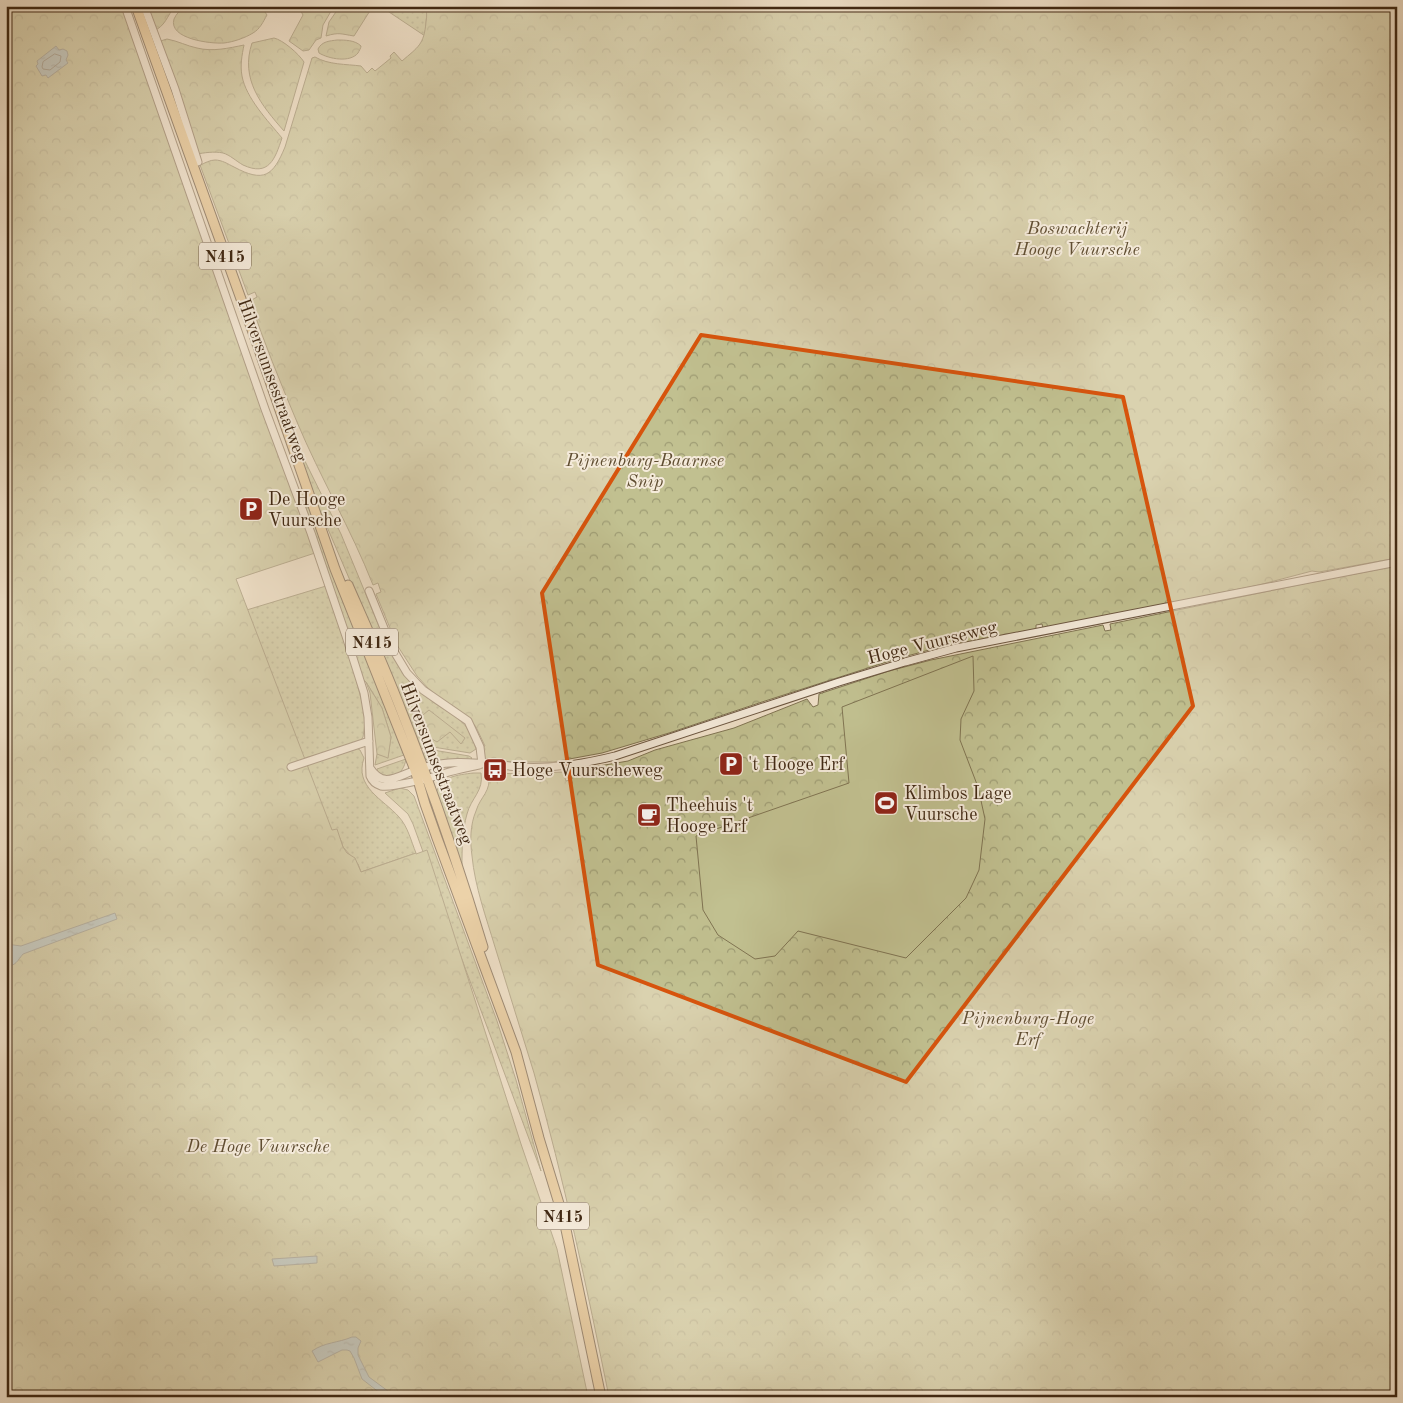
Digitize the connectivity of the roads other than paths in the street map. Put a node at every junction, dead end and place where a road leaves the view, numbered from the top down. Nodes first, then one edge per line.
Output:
1 (125, 6) edge
2 (136, 6) edge
3 (144, 6) edge
4 (198, 162) dead end
5 (1397, 562) edge
6 (369, 591) dead end
7 (369, 741) junction
8 (482, 764) junction
9 (290, 767) dead end
10 (370, 768) junction
11 (419, 769) junction
12 (423, 781) junction
13 (601, 1397) edge

1 - 7 street, Hilversumsestraatweg
2 - 11 main road, Hilversumsestraatweg / N415
3 - 4 street
5 - 8 street, Hoge Vuurseweg
6 - 8 street, Hilversumsestraatweg
7 - 9 street
7 - 10 street, Hilversumsestraatweg
8 - 11 street, Hoge Vuurseweg
8 - 12 street, Hoge Vuurseweg
10 - 11 street, Hilversumsestraatweg
10 - 12 street, Hilversumsestraatweg
11 - 12 main road, Hilversumsestraatweg / N415
12 - 13 main road, Hilversumsestraatweg / N415

